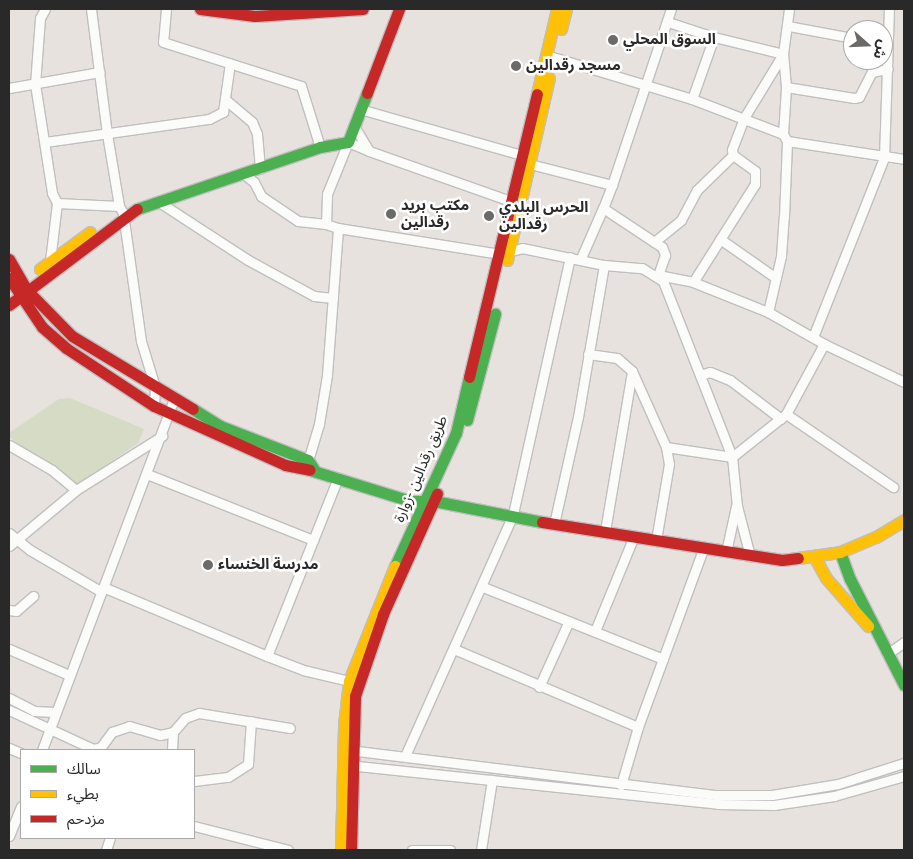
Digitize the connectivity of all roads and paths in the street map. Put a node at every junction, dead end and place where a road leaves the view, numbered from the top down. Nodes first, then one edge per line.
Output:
1 (45, 9) edge
2 (91, 9) edge
3 (166, 9) edge
4 (200, 9) edge
5 (363, 9) edge
6 (399, 9) edge
7 (557, 9) edge
8 (566, 9) edge
9 (671, 9) edge
10 (789, 9) edge
11 (276, 12) edge
12 (668, 22) junction
13 (788, 26) junction
14 (843, 36) edge
15 (714, 37) junction
16 (783, 54) junction
17 (550, 56) junction
18 (230, 63) junction
19 (880, 70) edge
20 (888, 70) edge
21 (100, 72) junction
22 (35, 84) junction
23 (646, 87) junction
24 (786, 87) junction
25 (9, 88) edge
26 (692, 99) junction
27 (227, 101) junction
28 (360, 109) junction
29 (744, 118) junction
30 (354, 126) junction
31 (107, 134) junction
32 (785, 138) junction
33 (45, 142) junction
34 (348, 142) junction
35 (320, 147) junction
36 (369, 151) junction
37 (733, 155) junction
38 (884, 158) junction
39 (904, 159) edge
40 (526, 160) junction
41 (260, 169) junction
42 (245, 174) junction
43 (612, 184) junction
44 (159, 202) junction
45 (513, 202) junction
46 (57, 203) junction
47 (603, 208) junction
48 (122, 213) junction
49 (326, 224) junction
50 (338, 228) junction
51 (720, 239) junction
52 (654, 242) junction
53 (504, 252) junction
54 (570, 257) junction
55 (581, 258) junction
56 (50, 261) junction
57 (604, 265) junction
58 (11, 269) edge
59 (38, 271) junction
60 (658, 275) junction
61 (776, 278) junction
62 (693, 282) junction
63 (18, 291) edge
64 (333, 298) junction
65 (9, 305) edge
66 (768, 312) junction
67 (814, 338) junction
68 (824, 344) junction
69 (588, 354) junction
70 (632, 370) junction
71 (700, 375) junction
72 (904, 382) edge
73 (155, 387) junction
74 (174, 399) junction
75 (154, 406) junction
76 (169, 411) junction
77 (784, 416) junction
78 (162, 436) junction
79 (9, 445) edge
80 (666, 447) junction
81 (732, 457) junction
82 (309, 467) junction
83 (147, 474) junction
84 (338, 478) junction
85 (893, 487) dead end
86 (76, 490) junction
87 (429, 501) junction
88 (737, 506) junction
89 (513, 514) junction
90 (904, 520) edge
91 (554, 524) junction
92 (606, 531) junction
93 (12, 536) edge
94 (634, 536) junction
95 (313, 540) junction
96 (656, 540) junction
97 (9, 546) edge
98 (702, 549) junction
99 (726, 552) junction
100 (840, 552) junction
101 (750, 556) junction
102 (815, 558) junction
103 (483, 586) junction
104 (103, 590) junction
105 (33, 596) dead end
106 (9, 610) edge
107 (569, 620) junction
108 (595, 631) junction
109 (878, 637) junction
110 (904, 642) edge
111 (9, 649) edge
112 (454, 649) junction
113 (887, 654) junction
114 (266, 656) junction
115 (663, 659) junction
116 (69, 675) junction
117 (349, 681) junction
118 (904, 685) edge
119 (539, 687) junction
120 (9, 698) edge
121 (9, 710) edge
122 (55, 712) junction
123 (251, 722) junction
124 (638, 727) junction
125 (50, 728) junction
126 (290, 728) dead end
127 (173, 732) junction
128 (42, 749) edge
129 (172, 749) edge
130 (348, 750) junction
131 (405, 756) junction
132 (904, 763) edge
133 (348, 765) junction
134 (904, 776) edge
135 (195, 780) edge
136 (492, 780) junction
137 (621, 785) junction
138 (20, 808) edge
139 (195, 826) edge
140 (9, 836) edge
141 (288, 850) edge
142 (341, 850) edge
143 (352, 850) edge
144 (412, 850) edge
145 (450, 850) edge
146 (481, 850) edge

1 - 22 street
2 - 21 street
3 - 18 street
4 - 11 main road
5 - 11 main road
6 - 28 main road
7 - 17 main road, طريق رقدالين -زوارة
8 - 17 main road, طريق رقدالين -زوارة
9 - 12 street
10 - 13 street
12 - 15 street
12 - 23 street
13 - 14 street
13 - 16 street
15 - 16 street
15 - 26 street
16 - 24 street
16 - 29 street
17 - 23 street
17 - 40 main road, طريق رقدالين -زوارة
18 - 27 street
18 - 35 street
19 - 24 street
20 - 38 street
21 - 22 street
21 - 31 street
22 - 25 street
22 - 33 street
23 - 26 street
23 - 43 street
24 - 32 street
26 - 29 street
27 - 31 street
27 - 41 street
28 - 30 main road
28 - 40 street
29 - 32 street
29 - 37 street
30 - 34 main road
30 - 36 street
31 - 33 street
31 - 48 street
32 - 38 street
32 - 61 street
33 - 46 street
34 - 35 main road
34 - 36 street
34 - 49 street
35 - 41 main road
36 - 45 street
37 - 51 street
37 - 52 street
38 - 39 street
38 - 67 street
40 - 43 street
40 - 45 main road, طريق رقدالين -زوارة
40 - 53 main road, طريق رقدالين -زوارة
41 - 42 main road
42 - 44 main road
42 - 49 street
43 - 47 street
44 - 48 main road
44 - 64 street
45 - 53 main road, طريق رقدالين -زوارة
46 - 48 street
46 - 56 street
47 - 52 street
47 - 55 street
48 - 56 main road
48 - 63 main road
48 - 73 street
49 - 50 street
50 - 53 street
50 - 64 street
51 - 61 street
51 - 62 street
52 - 60 street
53 - 54 street
53 - 87 main road, طريق رقدالين -زوارة
54 - 55 street
54 - 89 street
55 - 57 street
56 - 59 main road
57 - 60 street
57 - 69 street
58 - 59 main road
58 - 63 main road
59 - 63 main road
60 - 62 street
60 - 71 street
61 - 66 street
62 - 66 street
63 - 65 main road
63 - 73 main road
63 - 75 main road
64 - 82 street
66 - 67 street
67 - 68 street
68 - 72 street
68 - 77 street
69 - 70 street
69 - 91 street
70 - 80 street
70 - 92 street
71 - 77 street
71 - 81 street
73 - 74 main road
73 - 75 street
74 - 76 street
74 - 82 main road
75 - 76 main road
76 - 78 street
76 - 82 main road
77 - 81 street
77 - 85 street
78 - 83 street
78 - 86 street
79 - 86 street
80 - 81 street
80 - 96 street
81 - 88 street
82 - 84 main road
83 - 95 street
83 - 104 street
84 - 87 main road
84 - 95 street
86 - 93 street
87 - 89 main road
87 - 117 main road, طريق رقدالين -زوارة
87 - 130 main road, طريق رقدالين -زوارة
88 - 99 street
88 - 101 street
89 - 91 main road
89 - 103 street
90 - 100 main road
91 - 92 main road
92 - 94 main road
93 - 97 street
93 - 104 street
94 - 96 main road
94 - 108 street
95 - 114 street
96 - 98 main road
98 - 99 main road
98 - 115 street
99 - 101 main road
100 - 102 main road
100 - 109 main road
101 - 102 main road
102 - 109 main road
103 - 107 street
103 - 112 street
104 - 114 street
104 - 116 street
105 - 106 street
107 - 108 street
107 - 119 street
108 - 115 street
109 - 113 main road
110 - 113 street
111 - 116 street
112 - 119 street
112 - 131 street
113 - 118 main road
114 - 117 street
115 - 124 street
116 - 122 street
117 - 130 main road, طريق رقدالين -زوارة
119 - 124 street
120 - 122 street
121 - 125 street
122 - 125 street
123 - 126 street
123 - 127 street
123 - 135 street
124 - 137 street
125 - 127 street
125 - 128 street
127 - 129 street
130 - 131 street
130 - 133 main road, طريق رقدالين -زوارة
131 - 137 street
132 - 137 street
133 - 136 street
133 - 142 main road, طريق رقدالين -زوارة
133 - 143 main road, طريق رقدالين -زوارة
134 - 136 street
136 - 146 street
138 - 140 street
139 - 141 street
144 - 145 street

